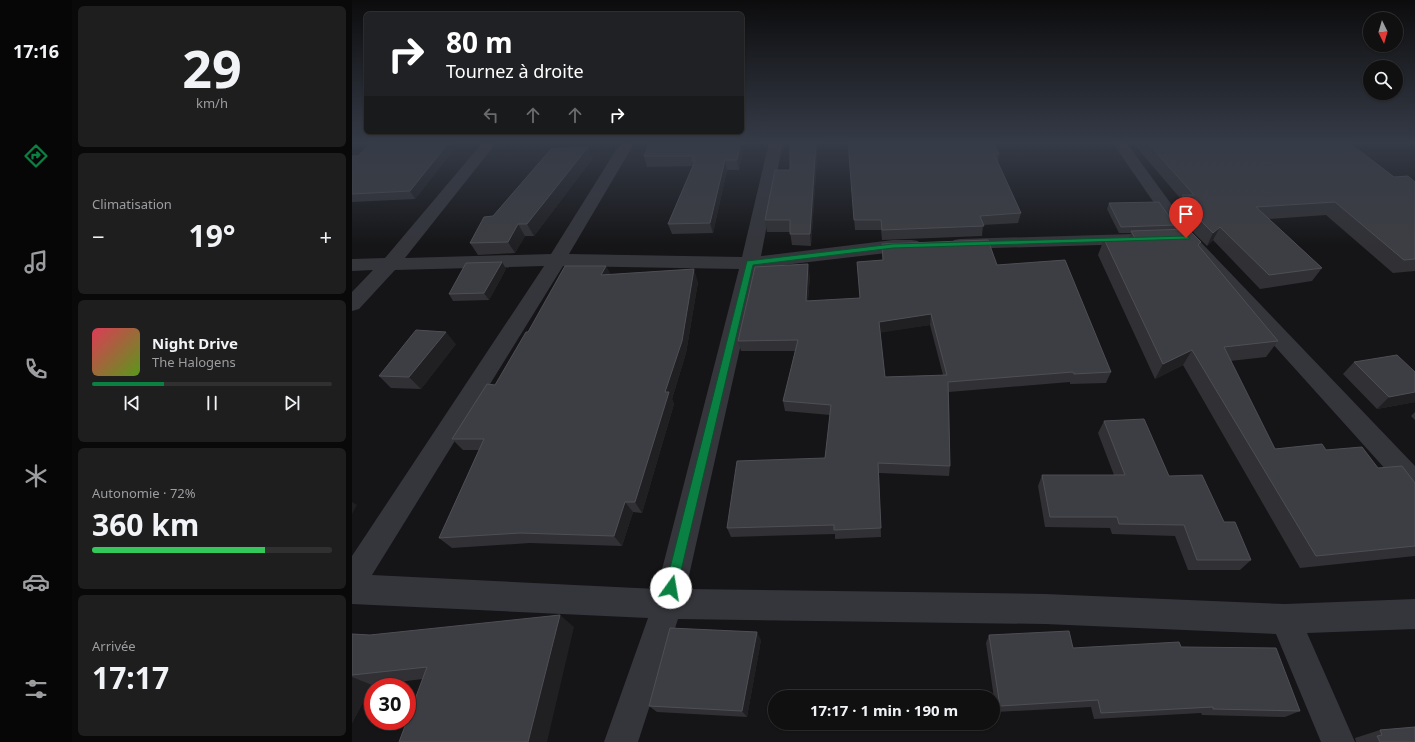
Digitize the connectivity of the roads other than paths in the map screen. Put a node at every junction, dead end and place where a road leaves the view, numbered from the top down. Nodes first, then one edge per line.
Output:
1 (462, 177) edge
2 (607, 177) edge
3 (772, 177) edge
4 (1141, 177) edge
5 (1147, 239) edge
6 (557, 260) junction
7 (750, 263) junction
8 (352, 264) edge
9 (390, 264) junction
10 (352, 304) edge
11 (1415, 484) edge
12 (352, 582) edge
13 (352, 589) edge
14 (668, 604) junction
15 (1415, 614) edge
16 (1285, 619) junction
17 (621, 742) edge
18 (1338, 742) edge

1 - 9 street
2 - 6 street
3 - 7 street
4 - 11 street
5 - 7 street
6 - 7 street
6 - 9 street
6 - 12 street
7 - 14 street
8 - 9 street
9 - 10 street
13 - 14 street
14 - 16 street
14 - 17 street
15 - 16 street
16 - 18 street

